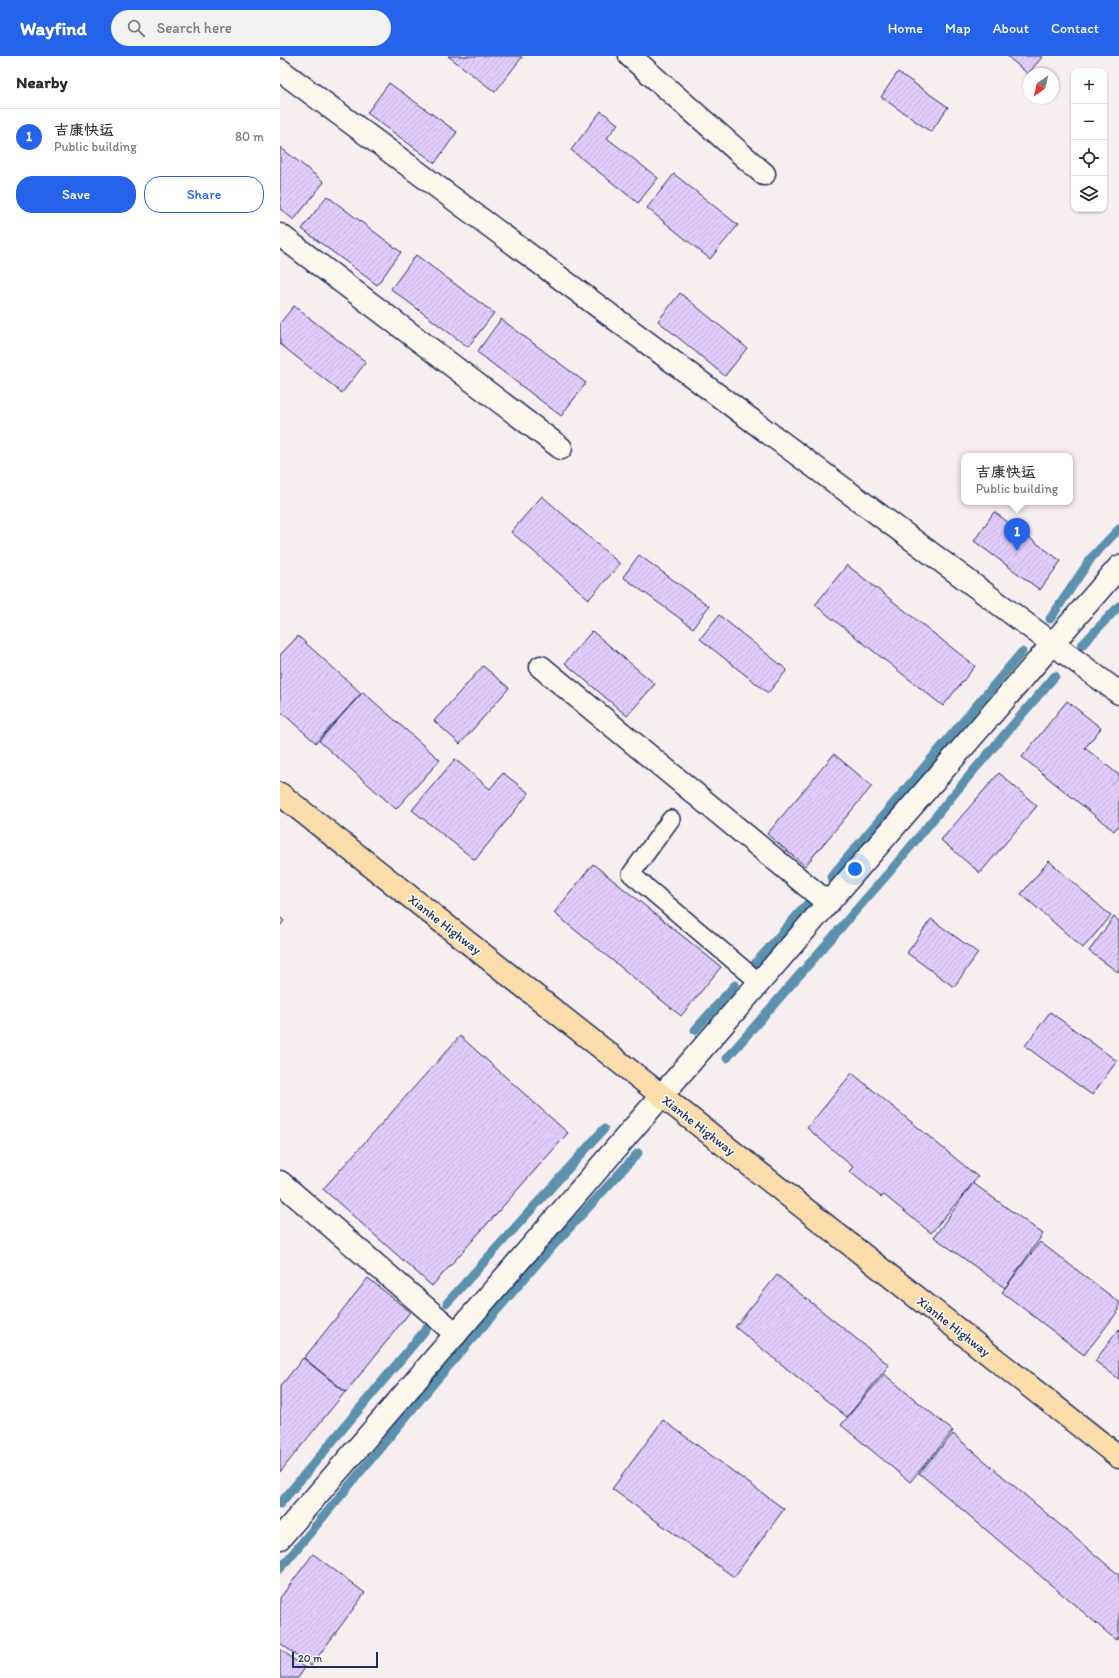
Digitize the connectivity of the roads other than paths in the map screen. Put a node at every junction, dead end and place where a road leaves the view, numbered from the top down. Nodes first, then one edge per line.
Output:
1 (630, 56) edge
2 (280, 70) edge
3 (764, 174) dead end
4 (280, 235) edge
5 (561, 448) dead end
6 (1119, 567) edge
7 (1052, 644) junction
8 (541, 667) dead end
9 (1119, 693) edge
10 (280, 794) edge
11 (671, 819) dead end
12 (828, 903) junction
13 (759, 982) junction
14 (662, 1096) junction
15 (280, 1182) edge
16 (456, 1334) junction
17 (1119, 1457) edge
18 (280, 1538) edge

1 - 3 street
2 - 7 street
4 - 5 street
6 - 7 street
7 - 9 street
7 - 12 street
8 - 12 street
10 - 14 main road, Xianhe Highway
11 - 13 lane
12 - 13 street
13 - 14 street
14 - 16 street
14 - 17 main road, Xianhe Highway
15 - 16 street
16 - 18 street

